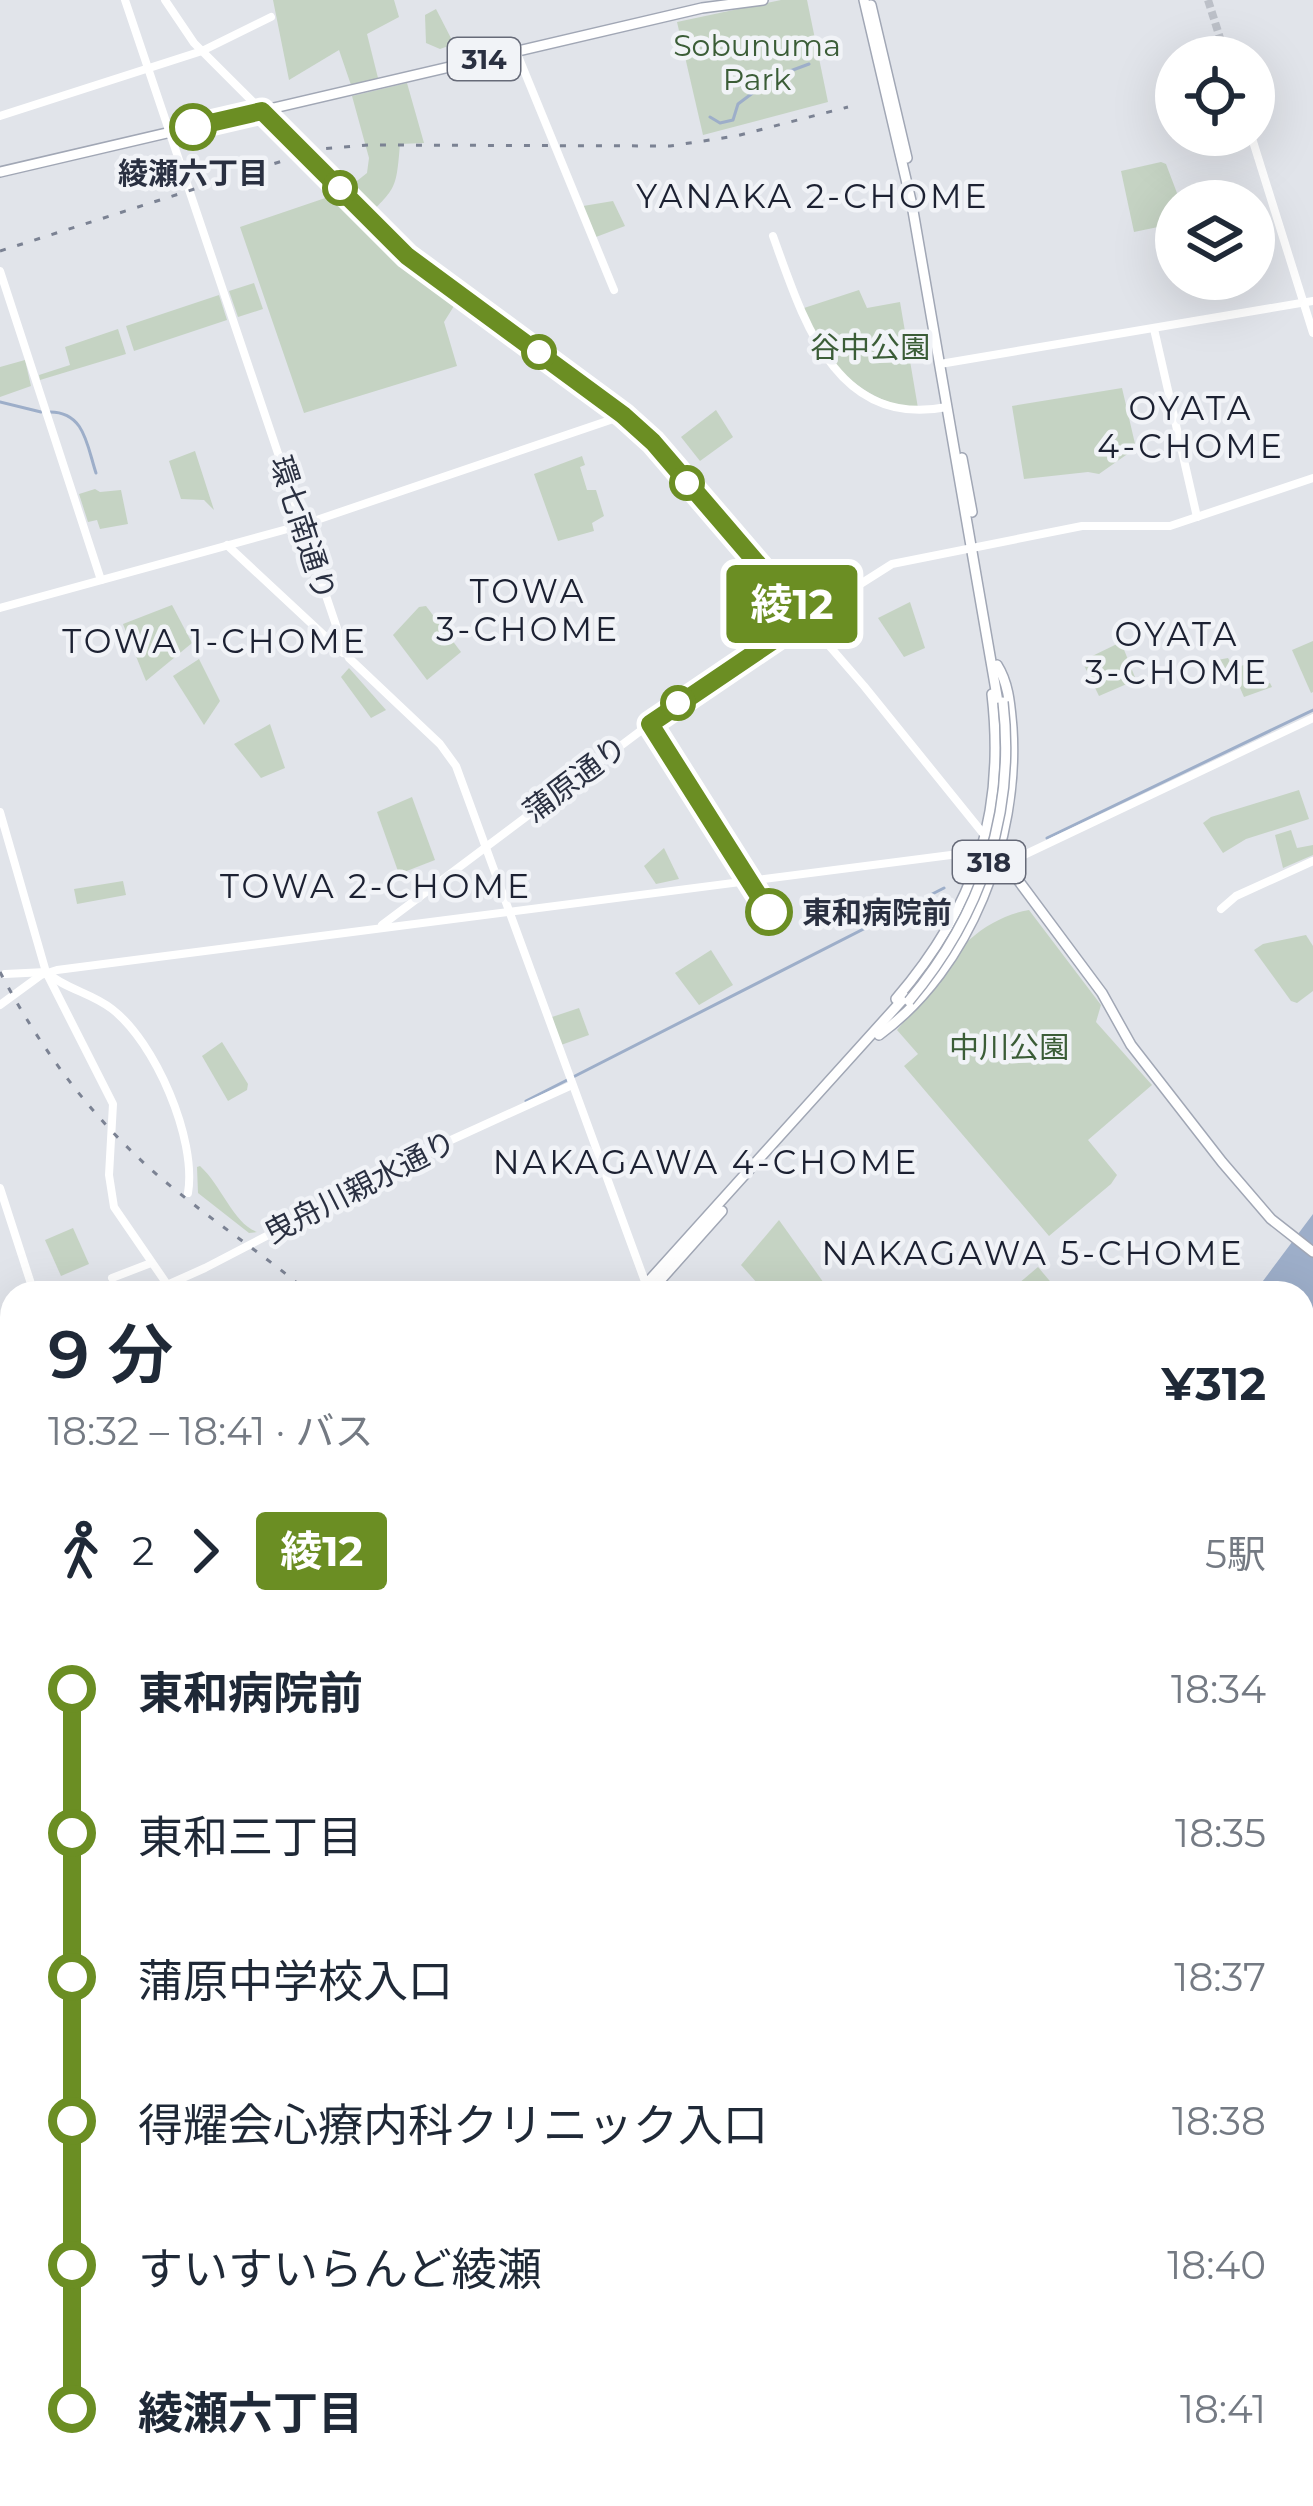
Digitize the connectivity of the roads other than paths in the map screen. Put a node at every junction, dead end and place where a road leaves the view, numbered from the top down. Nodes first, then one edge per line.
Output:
1 (125, 0) edge
2 (166, 0) edge
3 (725, 0) edge
4 (763, 0) edge
5 (867, 0) edge
6 (706, 7) junction
7 (271, 17) dead end
8 (202, 51) junction
9 (516, 51) junction
10 (149, 68) junction
11 (262, 111) junction
12 (0, 116) edge
13 (171, 132) junction
14 (1257, 156) edge
15 (0, 172) edge
16 (773, 236) dead end
17 (0, 271) edge
18 (614, 290) dead end
19 (1309, 303) edge
20 (1154, 329) junction
21 (1313, 333) edge
22 (943, 363) junction
23 (947, 407) junction
24 (623, 415) junction
25 (1313, 478) edge
26 (1197, 518) junction
27 (302, 525) junction
28 (227, 545) junction
29 (974, 546) junction
30 (101, 580) junction
31 (0, 608) edge
32 (805, 619) junction
33 (349, 658) junction
34 (994, 665) junction
35 (1313, 718) edge
36 (0, 812) edge
37 (986, 837) junction
38 (485, 846) junction
39 (982, 851) junction
40 (997, 855) junction
41 (1313, 861) edge
42 (1008, 865) junction
43 (990, 876) junction
44 (1222, 909) dead end
45 (509, 910) junction
46 (381, 926) junction
47 (46, 972) junction
48 (5, 974) dead end
49 (0, 1005) edge
50 (878, 1032) junction
51 (572, 1084) junction
52 (0, 1188) edge
53 (188, 1193) dead end
54 (1313, 1249) edge
55 (152, 1262) junction
56 (112, 1278) dead end
57 (30, 1281) edge
58 (165, 1281) edge
59 (185, 1281) edge
60 (643, 1281) edge
61 (656, 1281) edge

1 - 10 street, 環七南通り
2 - 8 street
3 - 6 main road, 314
4 - 6 main road, 314
5 - 22 main road, 318
6 - 9 main road, 314
7 - 8 street
8 - 10 street
8 - 11 street
9 - 11 main road, 314
9 - 18 street
10 - 12 street
10 - 13 street, 環七南通り
11 - 13 main road, 314
11 - 24 street
13 - 15 main road, 314
13 - 27 street, 環七南通り
14 - 19 street
16 - 23 street
17 - 30 street
19 - 20 street
19 - 21 street
20 - 22 street
20 - 26 street
22 - 23 main road, 318
22 - 29 main road, 318
23 - 29 main road, 318
24 - 27 street
24 - 32 street
25 - 26 street, 蒲原通り
26 - 29 street, 蒲原通り
27 - 28 street
27 - 33 street, 環七南通り
28 - 30 street
28 - 33 street
29 - 32 street, 蒲原通り
29 - 34 main road, 318
30 - 31 street
32 - 37 street
32 - 38 street, 蒲原通り
33 - 38 street, 環七南通り
34 - 37 main road, 318
34 - 40 main road, 318
34 - 50 main road, 318, bridge
35 - 42 street
36 - 47 street
37 - 39 main road, 318
37 - 40 main road
38 - 45 street, 環七南通り
38 - 46 street, 蒲原通り
39 - 40 street
39 - 45 street
39 - 50 main road, 318
40 - 42 main road
40 - 43 main road, 318
41 - 44 street
42 - 43 main road
42 - 54 main road
43 - 50 main road, 318
45 - 46 street
45 - 51 street, 環七南通り
46 - 47 street
47 - 48 street
47 - 49 street
47 - 53 street
47 - 55 street
50 - 61 main road, 318
51 - 59 street, 曳舟川親水通り
51 - 60 street, 環七南通り
52 - 57 street
55 - 56 street
55 - 58 street

